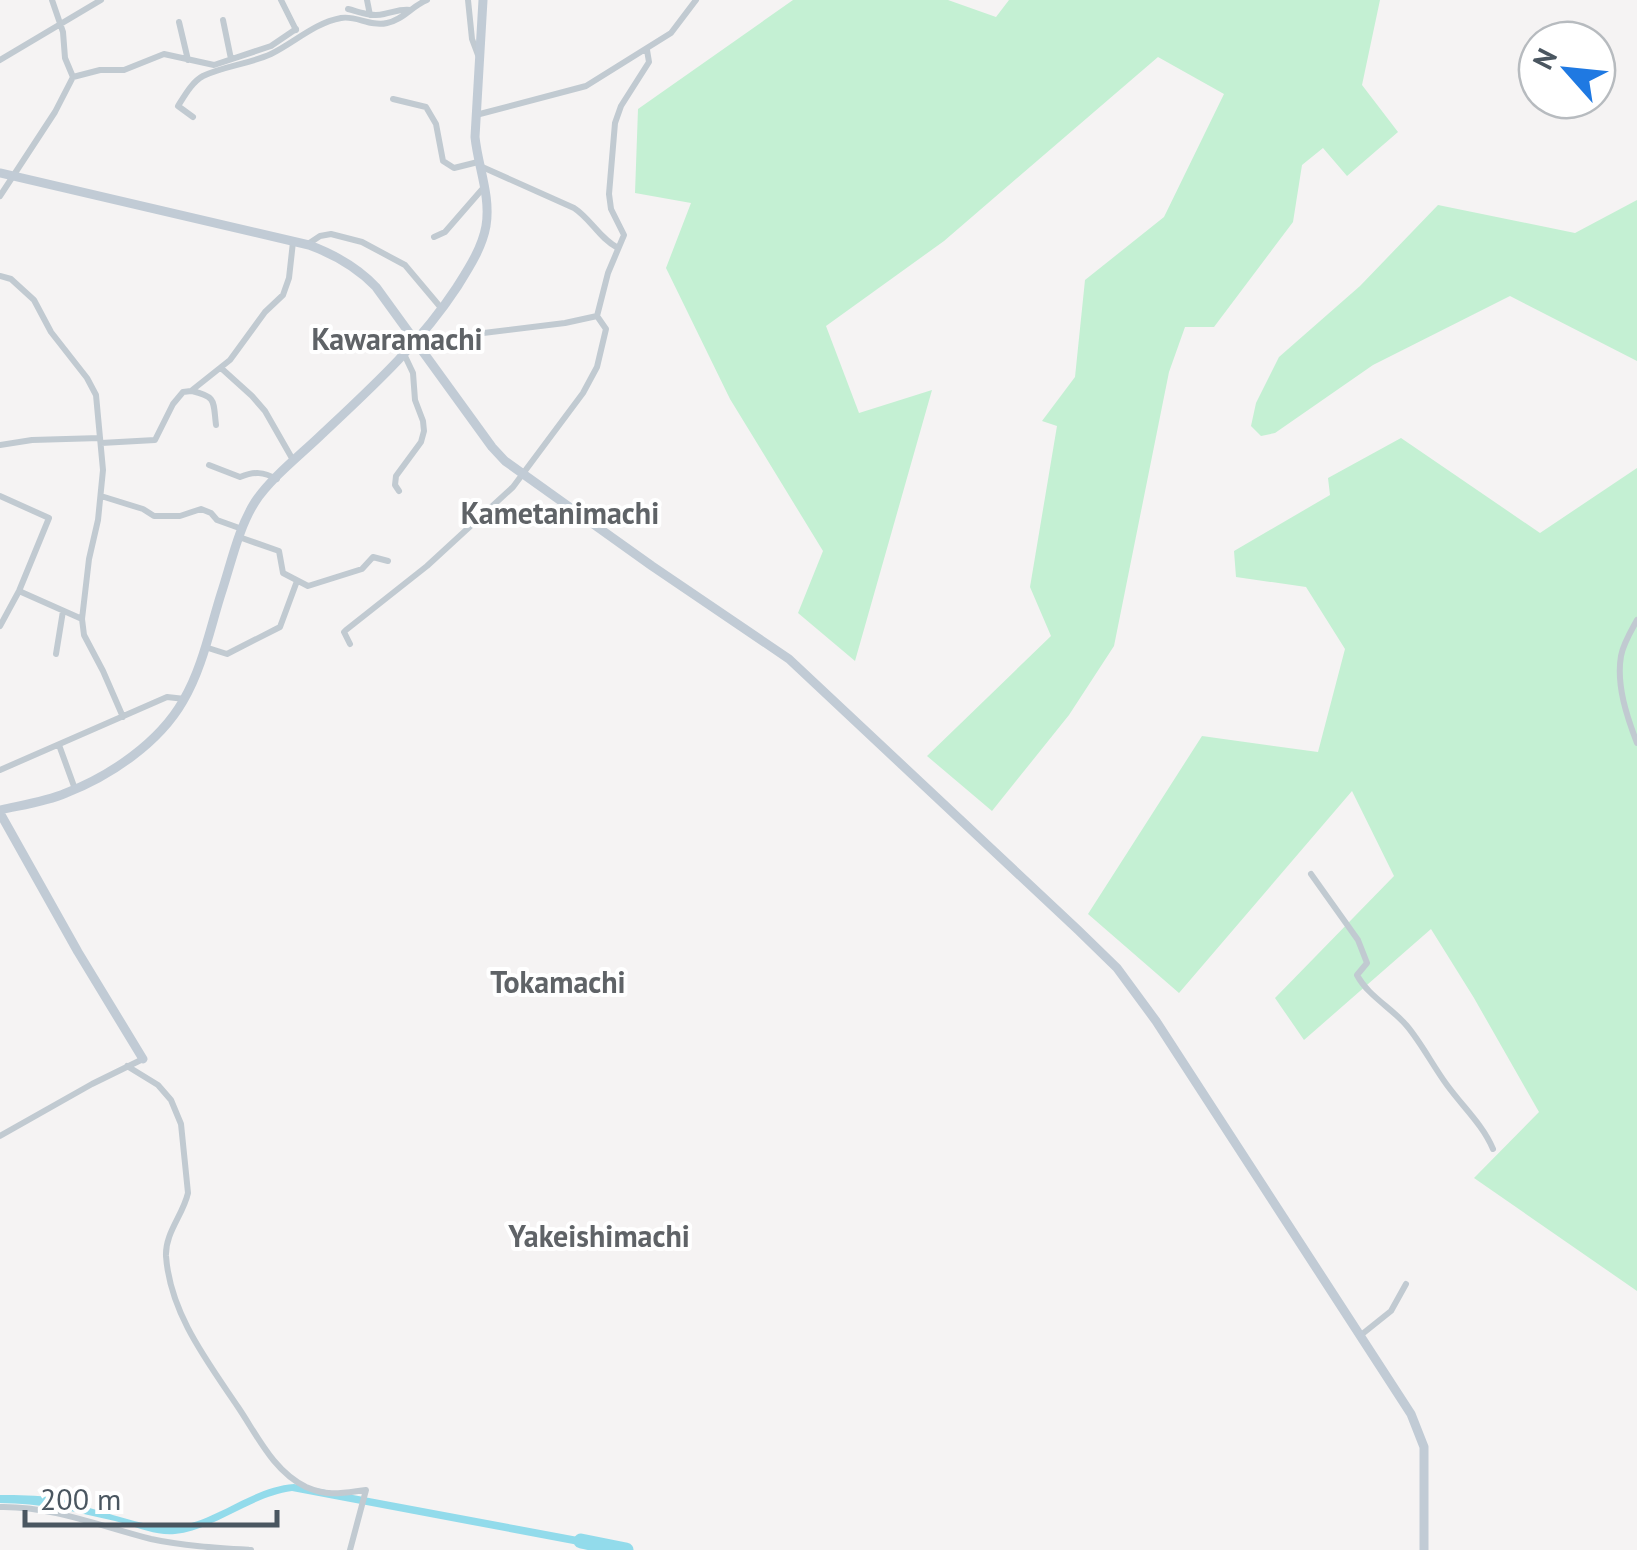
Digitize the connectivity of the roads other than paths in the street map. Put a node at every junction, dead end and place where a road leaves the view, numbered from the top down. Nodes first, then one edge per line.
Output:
1 (52, 0) edge
2 (101, 0) edge
3 (281, 0) edge
4 (367, 0) edge
5 (395, 0) edge
6 (426, 0) edge
7 (468, 0) edge
8 (484, 0) edge
9 (696, 0) edge
10 (348, 9) dead end
11 (396, 10) junction
12 (412, 10) junction
13 (370, 15) junction
14 (222, 20) dead end
15 (179, 22) dead end
16 (60, 24) junction
17 (297, 32) junction
18 (647, 50) junction
19 (231, 59) junction
20 (0, 60) edge
21 (188, 60) junction
22 (480, 60) junction
23 (73, 77) junction
24 (393, 99) dead end
25 (475, 115) junction
26 (193, 117) dead end
27 (479, 164) junction
28 (0, 173) edge
29 (14, 176) junction
30 (485, 186) junction
31 (0, 196) edge
32 (434, 237) dead end
33 (293, 242) junction
34 (306, 245) junction
35 (618, 248) junction
36 (0, 276) edge
37 (442, 309) junction
38 (597, 316) junction
39 (416, 341) junction
40 (404, 354) junction
41 (221, 368) junction
42 (191, 391) junction
43 (216, 424) dead end
44 (100, 441) junction
45 (0, 444) edge
46 (294, 462) junction
47 (210, 465) dead end
48 (523, 476) junction
49 (277, 479) junction
50 (399, 490) dead end
51 (0, 496) edge
52 (101, 496) junction
53 (241, 533) junction
54 (388, 561) dead end
55 (297, 581) junction
56 (19, 591) junction
57 (63, 610) junction
58 (82, 619) junction
59 (1637, 620) edge
60 (0, 626) edge
61 (350, 644) dead end
62 (204, 647) junction
63 (56, 654) dead end
64 (184, 698) junction
65 (122, 717) junction
66 (1637, 743) edge
67 (59, 745) junction
68 (0, 770) edge
69 (75, 789) junction
70 (0, 812) edge
71 (1311, 874) dead end
72 (143, 1060) joint
73 (127, 1066) junction
74 (0, 1136) edge
75 (1493, 1150) dead end
76 (1406, 1284) dead end
77 (1361, 1335) junction
78 (0, 1507) edge
79 (251, 1550) edge
80 (350, 1550) edge
81 (1424, 1550) edge

1 - 16 street
2 - 16 street
3 - 17 street
4 - 13 street
5 - 11 street
6 - 12 street
7 - 22 street
8 - 22 street
9 - 18 street
10 - 13 street
11 - 12 street
11 - 13 street
12 - 17 street
14 - 19 street
15 - 21 street
16 - 20 street
16 - 23 street
17 - 19 street
17 - 26 street
18 - 25 street
18 - 35 street
19 - 21 street
21 - 23 street
22 - 25 street
23 - 29 street
24 - 27 street
25 - 27 street
27 - 30 street
27 - 35 street
28 - 29 street
29 - 31 street
29 - 33 street
30 - 32 street
30 - 37 street
33 - 34 street
33 - 41 street
34 - 37 street
34 - 39 street
35 - 38 street
36 - 44 street
37 - 39 street
38 - 39 street
38 - 48 street
39 - 40 street
39 - 48 street
40 - 46 street
40 - 50 street
41 - 42 street
41 - 46 street
42 - 43 street
42 - 44 street
44 - 45 street
44 - 52 street
46 - 49 street
47 - 49 street
48 - 61 street
48 - 77 street
49 - 53 street
51 - 56 street
52 - 53 street
52 - 58 street
53 - 55 street
53 - 62 street
54 - 55 street
55 - 62 street
56 - 57 street
56 - 60 street
57 - 58 street
57 - 63 street
58 - 65 street
59 - 66 street
62 - 64 street
64 - 65 street
64 - 69 street
65 - 67 street
67 - 68 street
67 - 69 street
69 - 70 street
70 - 72 street
71 - 75 street
72 - 73 street
73 - 74 street
73 - 80 street
76 - 77 street
77 - 81 street
78 - 79 street

